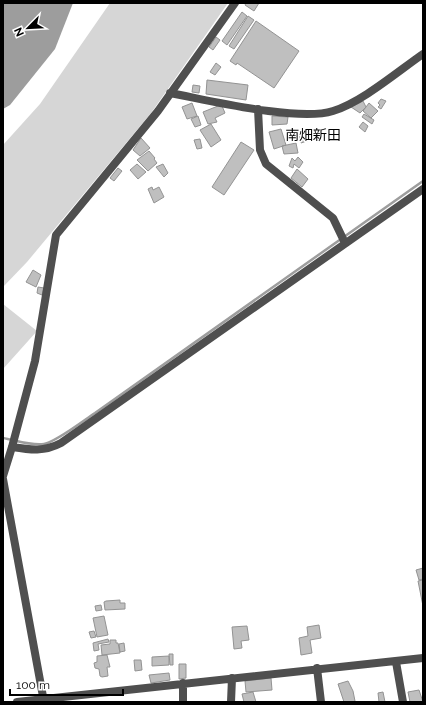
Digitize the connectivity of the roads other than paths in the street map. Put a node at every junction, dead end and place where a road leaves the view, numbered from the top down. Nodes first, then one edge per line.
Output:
1 (235, 3) edge
2 (423, 54) edge
3 (170, 93) junction
4 (258, 109) junction
5 (423, 189) edge
6 (345, 242) junction
7 (12, 447) junction
8 (3, 476) edge
9 (3, 479) edge
10 (423, 658) edge
11 (396, 662) junction
12 (317, 668) junction
13 (232, 678) junction
14 (183, 683) junction
15 (44, 700) edge
16 (17, 702) edge
17 (183, 702) edge
18 (231, 702) edge
19 (321, 702) edge
20 (403, 702) edge

1 - 3 street
2 - 4 street
3 - 4 street
3 - 7 street
4 - 6 street
5 - 6 street
6 - 7 street
7 - 8 street
9 - 15 street
10 - 11 street
11 - 12 street
11 - 20 street
12 - 13 street
12 - 19 street
13 - 14 street
13 - 18 street
14 - 15 street
14 - 17 street
15 - 16 street

